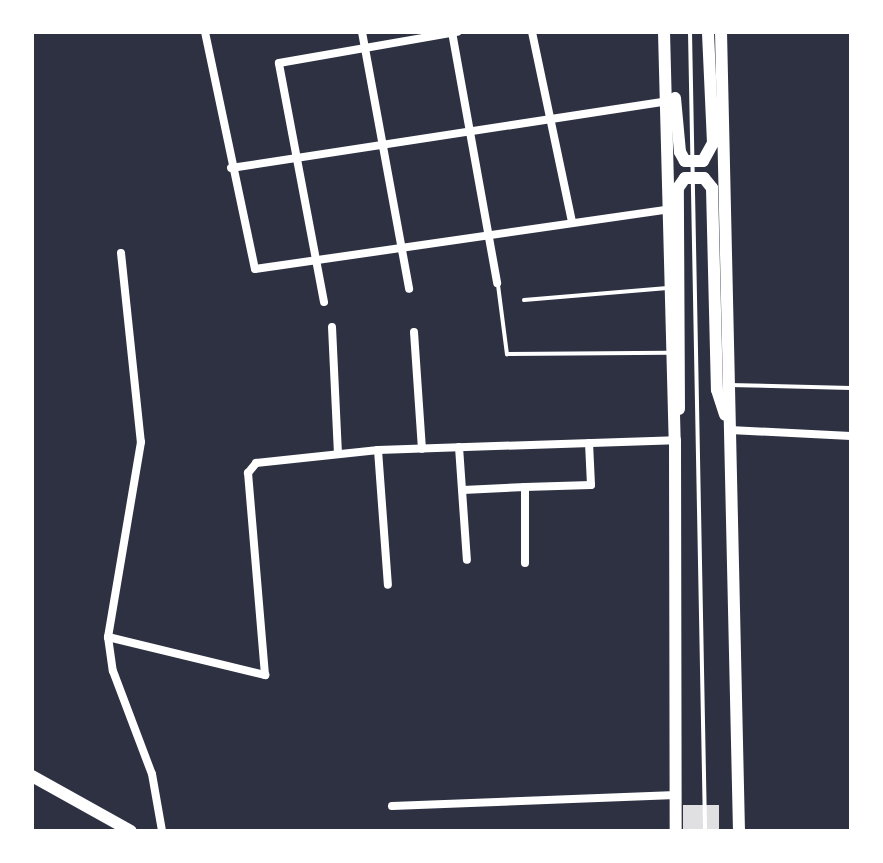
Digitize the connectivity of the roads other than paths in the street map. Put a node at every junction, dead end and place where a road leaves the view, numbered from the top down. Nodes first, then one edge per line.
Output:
1 (205, 32) edge
2 (362, 32) edge
3 (454, 32) edge
4 (532, 32) edge
5 (664, 32) edge
6 (672, 32) edge
7 (690, 32) edge
8 (708, 32) edge
9 (721, 32) edge
10 (365, 50) junction
11 (667, 101) junction
12 (547, 120) junction
13 (469, 132) junction
14 (382, 144) junction
15 (298, 160) junction
16 (231, 168) junction
17 (669, 209) junction
18 (572, 221) junction
19 (487, 235) junction
20 (402, 249) junction
21 (121, 253) dead end
22 (317, 260) junction
23 (497, 283) joint
24 (670, 288) junction
25 (409, 289) dead end
26 (524, 300) dead end
27 (324, 302) dead end
28 (332, 327) dead end
29 (414, 332) dead end
30 (671, 353) junction
31 (729, 385) junction
32 (851, 388) edge
33 (730, 430) junction
34 (851, 436) edge
35 (675, 440) junction
36 (589, 443) junction
37 (459, 447) junction
38 (422, 449) junction
39 (378, 450) junction
40 (338, 454) junction
41 (525, 487) junction
42 (463, 490) junction
43 (467, 560) dead end
44 (525, 563) dead end
45 (388, 585) dead end
46 (108, 637) junction
47 (32, 776) edge
48 (676, 795) junction
49 (392, 806) dead end
50 (131, 831) edge
51 (162, 831) edge
52 (676, 831) edge
53 (705, 831) edge
54 (739, 831) edge

1 - 16 street
2 - 10 street
3 - 10 street
3 - 13 street
4 - 12 street
5 - 11 main road
6 - 8 main road
7 - 53 lane
9 - 31 main road
10 - 14 street
10 - 15 street
11 - 12 street
11 - 17 main road
12 - 13 street
12 - 18 street
13 - 14 street
13 - 19 street
14 - 15 street
14 - 20 street
15 - 16 street
15 - 22 street
16 - 22 street
17 - 18 street
17 - 24 main road
18 - 19 street
19 - 20 street
19 - 23 street
20 - 22 street
20 - 25 street
21 - 46 street
22 - 27 street
23 - 30 lane
24 - 26 lane
24 - 30 main road
28 - 40 street
29 - 38 street
30 - 35 main road
31 - 32 lane
31 - 33 main road
33 - 34 street
33 - 35 main road
33 - 54 main road
35 - 36 street
35 - 48 main road
36 - 37 street
36 - 41 street
37 - 38 street
37 - 42 street
38 - 39 street
39 - 40 street
39 - 45 street
40 - 46 street
41 - 42 street
41 - 44 street
42 - 43 street
46 - 51 street
47 - 50 main road
48 - 49 street
48 - 52 main road

